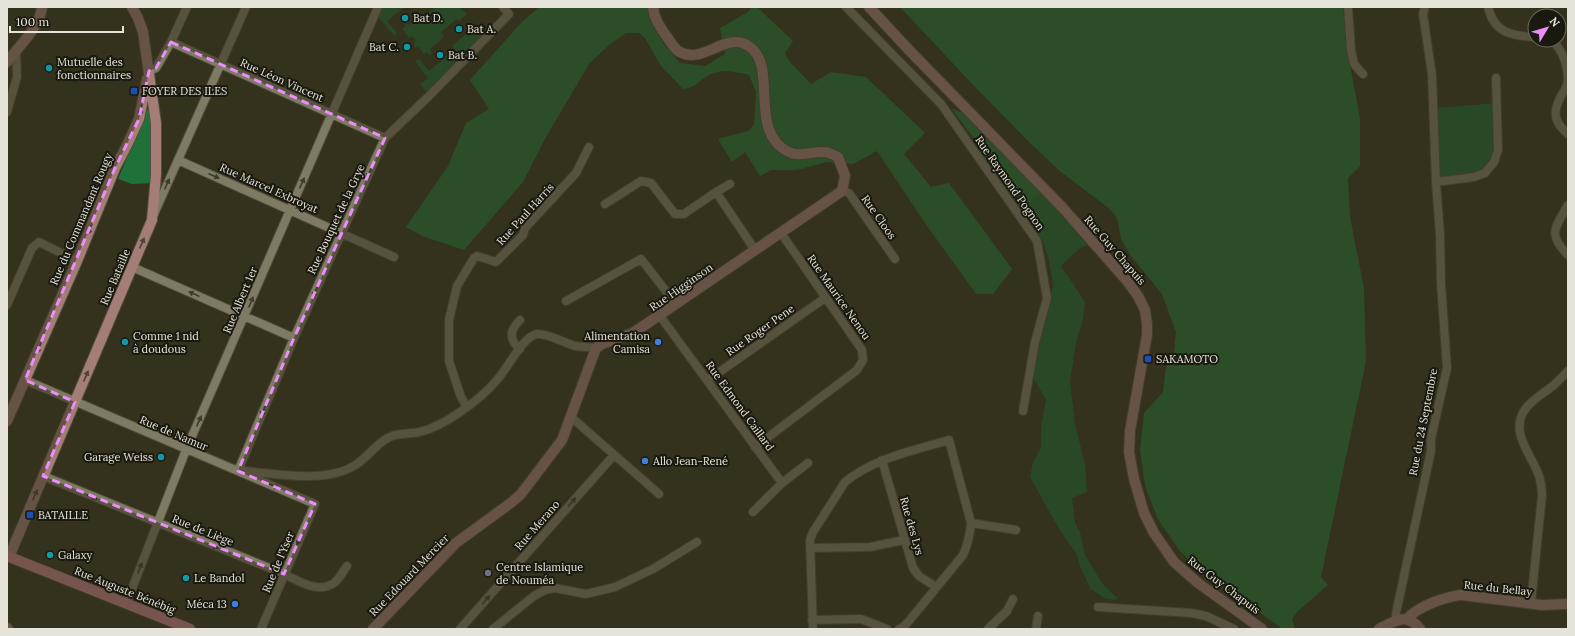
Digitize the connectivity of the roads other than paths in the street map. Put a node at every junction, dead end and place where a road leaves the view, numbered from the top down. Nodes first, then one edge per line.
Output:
1 (42, 7) edge
2 (132, 7) edge
3 (187, 7) edge
4 (246, 7) edge
5 (378, 7) edge
6 (503, 7) edge
7 (653, 7) edge
8 (846, 7) edge
9 (869, 7) edge
10 (1348, 7) edge
11 (1425, 7) edge
12 (1488, 7) edge
13 (1527, 36) edge
14 (171, 42) junction
15 (1560, 48) edge
16 (909, 50) junction
17 (16, 51) junction
18 (899, 60) junction
19 (7, 62) edge
20 (221, 64) junction
21 (149, 71) junction
22 (1363, 74) dead end
23 (1496, 78) dead end
24 (7, 112) edge
25 (332, 114) junction
26 (1568, 134) edge
27 (385, 138) junction
28 (589, 147) dead end
29 (178, 160) junction
30 (1436, 182) junction
31 (730, 184) dead end
32 (842, 191) junction
33 (716, 192) junction
34 (605, 204) dead end
35 (1568, 205) edge
36 (291, 210) junction
37 (152, 220) junction
38 (341, 233) junction
39 (781, 233) junction
40 (755, 250) junction
41 (1568, 255) edge
42 (394, 257) dead end
43 (895, 259) dead end
44 (77, 260) junction
45 (132, 267) junction
46 (825, 298) junction
47 (566, 300) dead end
48 (676, 304) junction
49 (7, 305) edge
50 (245, 316) junction
51 (660, 316) junction
52 (520, 320) dead end
53 (294, 338) junction
54 (596, 348) junction
55 (520, 349) junction
56 (1568, 371) edge
57 (25, 380) junction
58 (708, 380) junction
59 (75, 402) junction
60 (467, 407) junction
61 (1022, 411) dead end
62 (571, 417) junction
63 (7, 421) edge
64 (755, 446) junction
65 (186, 450) junction
66 (614, 454) junction
67 (882, 460) junction
68 (808, 463) dead end
69 (238, 470) junction
70 (43, 476) junction
71 (782, 483) junction
72 (659, 494) dead end
73 (315, 504) joint
74 (753, 512) dead end
75 (970, 523) junction
76 (158, 524) junction
77 (1016, 530) dead end
78 (904, 540) junction
79 (697, 542) dead end
80 (810, 548) junction
81 (8, 557) edge
82 (347, 566) dead end
83 (284, 574) junction
84 (936, 587) junction
85 (1013, 599) dead end
86 (1531, 603) junction
87 (126, 604) junction
88 (1568, 604) edge
89 (1098, 608) dead end
90 (1038, 616) dead end
91 (1407, 619) junction
92 (812, 620) junction
93 (1396, 621) junction
94 (190, 629) edge
95 (261, 629) edge
96 (373, 629) edge
97 (460, 629) edge
98 (494, 629) edge
99 (813, 629) edge
100 (887, 629) edge
101 (899, 629) edge
102 (988, 629) edge
103 (1036, 629) edge
104 (1234, 629) edge
105 (1262, 629) edge
106 (1379, 629) edge
107 (1420, 629) edge

1 - 17 street
2 - 21 street
3 - 14 street
4 - 20 street, Rue Bataille
5 - 25 street, Rue Albert 1er
6 - 27 street, Rue Bouquet de la Grye
7 - 32 street
8 - 18 street, Rue Raymond Pognon
9 - 16 street, Rue Guy Chapuis
10 - 22 street
11 - 30 street, Rue du 24 Septembre
12 - 13 street
14 - 20 street, Rue Léon Vincent
14 - 21 street
15 - 26 street
16 - 18 street
16 - 105 street, Rue Guy Chapuis
17 - 19 street
17 - 24 street
18 - 61 street, Rue Raymond Pognon
20 - 25 street, Rue Léon Vincent
20 - 29 street, Rue Bataille
21 - 37 street
21 -> 44 street, Rue du Commandant Rougy
23 - 30 street
25 - 27 street, Rue Léon Vincent
36 -> 25 street, Rue Albert 1er
27 -> 38 street, Rue Bouquet de la Grye
28 - 60 street, Rue Paul Harris
29 -> 36 street, Rue Marcel Exbroyat
37 -> 29 street, Rue Bataille
30 - 93 street, Rue du 24 Septembre
31 - 33 street
32 - 39 street, Rue Higginson
32 - 43 street, Rue Cloos
33 - 34 street
33 - 40 street
35 - 41 street
36 - 38 street, Rue Marcel Exbroyat
50 -> 36 street, Rue Albert 1er
45 -> 37 street, Rue Bataille
38 - 42 street, Rue Marcel Exbroyat
38 -> 53 street, Rue Bouquet de la Grye
39 - 40 street, Rue Higginson
39 - 46 street, Rue Maurice Nenou
40 - 48 street, Rue Higginson
44 - 49 street
44 -> 57 street, Rue du Commandant Rougy
50 -> 45 street
59 -> 45 street, Rue Bataille
46 - 58 street, Rue Roger Pene
46 - 64 street, Rue Maurice Nenou
47 - 48 street
48 - 51 street, Rue Higginson
50 - 53 street
65 -> 50 street, Rue Albert 1er
51 - 54 street, Rue Higginson
51 - 58 street, Rue Edmond Caillard
52 - 55 street
53 -> 69 street, Rue Bouquet de la Grye
54 - 55 street
54 - 62 street, Rue Edouard Mercier
55 - 60 street
56 - 86 street
57 - 59 street, Rue de Namur
57 - 63 street, Rue du Commandant Rougy
58 - 64 street, Rue Edmond Caillard
59 - 65 street, Rue de Namur
59 - 70 street, Rue Bataille
60 - 69 street
62 - 66 street
62 - 96 street, Rue Edouard Mercier
64 - 71 street, Rue Edmond Caillard
65 - 69 street, Rue de Namur
65 - 76 street, Rue Albert 1er
66 - 72 street
97 -> 66 street, Rue Merano
67 - 75 street
67 - 78 street, Rue des Lys
67 - 80 street
68 - 71 street
69 -> 73 street, Rue de Namur
70 -> 76 street, Rue de Liège
81 -> 70 street, Rue Bataille
71 - 74 street
73 -> 83 street, Rue de l'Yser
75 - 77 street
75 - 84 street
76 -> 83 street, Rue de Liège
87 -> 76 street, Rue Albert 1er
78 - 80 street
78 - 84 street, Rue des Lys
79 - 98 street
80 - 92 street
81 - 87 main road, Rue Auguste Bénébig
82 - 83 street, Rue de Liège
83 - 95 street, Rue de l'Yser
84 - 101 street
85 - 102 street
86 - 88 street, Rue du Bellay
86 - 91 street, Rue du Bellay
87 - 94 main road, Rue Auguste Bénébig
89 - 104 street
90 - 103 street
91 - 93 street
91 - 107 street
92 - 99 street
92 - 100 street
93 - 106 street

